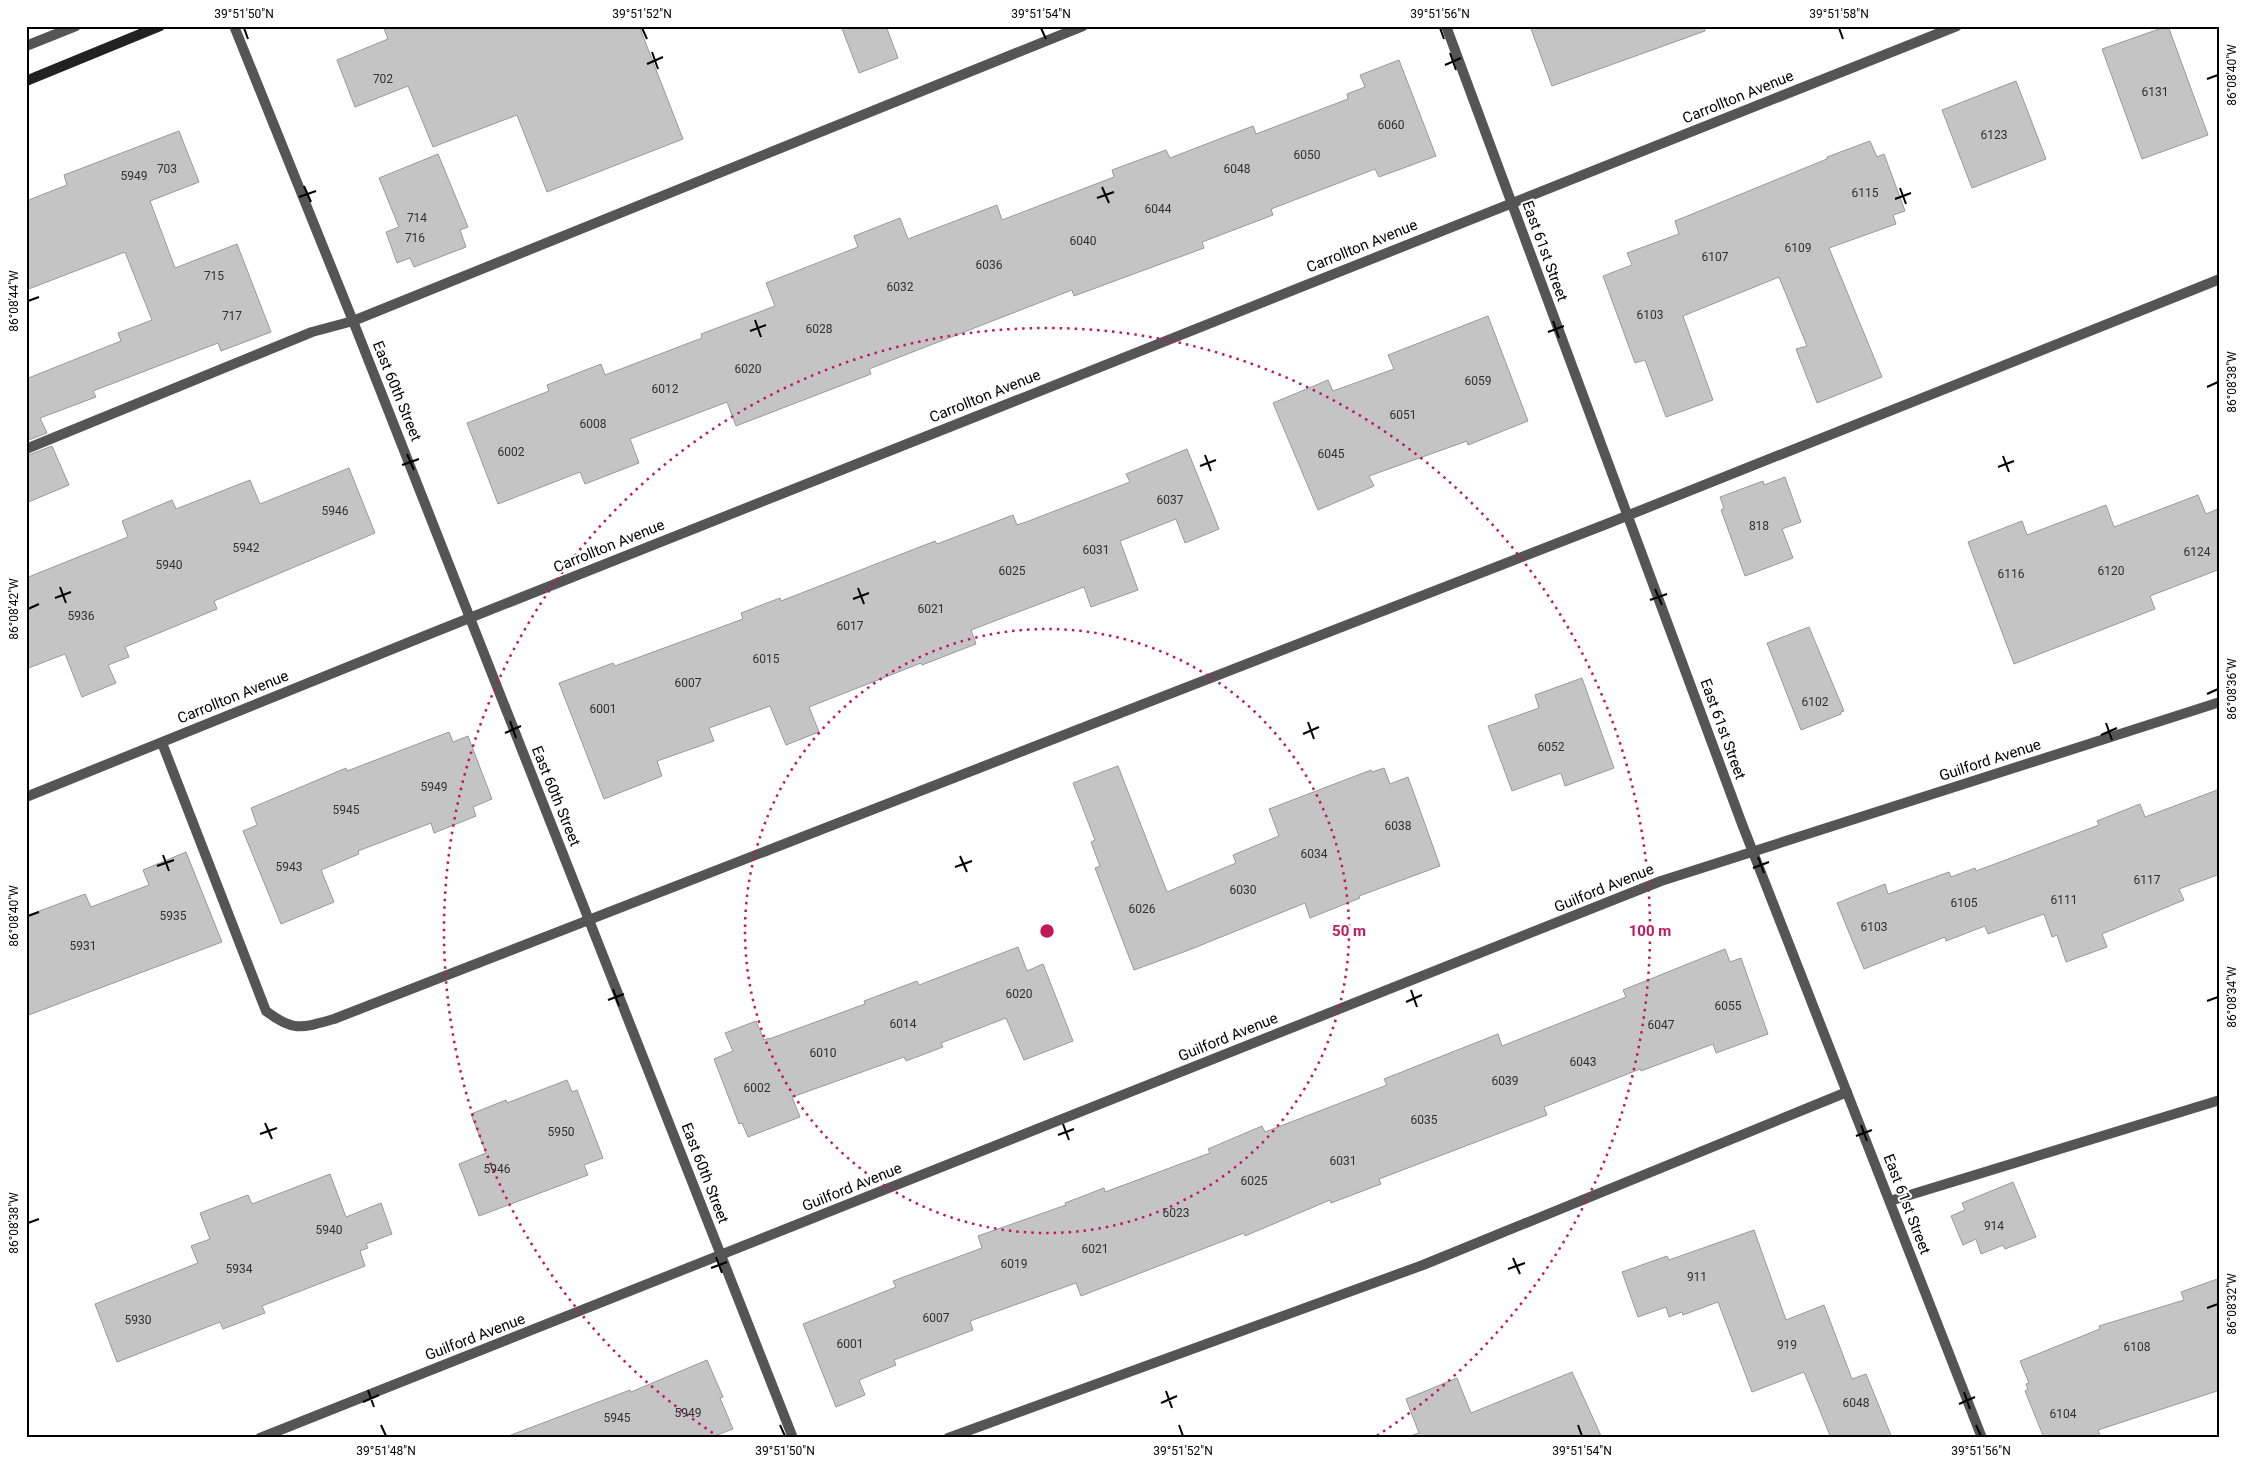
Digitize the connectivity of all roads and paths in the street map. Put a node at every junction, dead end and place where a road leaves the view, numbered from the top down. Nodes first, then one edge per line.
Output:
1 (76, 26) edge
2 (160, 26) edge
3 (234, 26) edge
4 (1083, 26) edge
5 (1446, 26) edge
6 (1957, 26) edge
7 (26, 46) edge
8 (26, 80) edge
9 (1511, 203) junction
10 (2220, 279) edge
11 (353, 321) junction
12 (26, 449) edge
13 (1628, 516) junction
14 (470, 618) junction
15 (2220, 702) edge
16 (162, 742) junction
17 (26, 797) edge
18 (1753, 852) junction
19 (589, 920) junction
20 (1847, 1092) junction
21 (2220, 1100) edge
22 (1890, 1201) junction
23 (721, 1256) junction
24 (260, 1438) edge
25 (793, 1438) edge
26 (948, 1438) edge
27 (1982, 1438) edge

1 - 7 street
2 - 8 main road
3 - 11 street, East 60th Street
4 - 11 street
5 - 9 street, East 61st Street
6 - 9 street, Carrollton Avenue
9 - 13 street, East 61st Street
9 - 14 street, Carrollton Avenue
10 - 13 street
11 - 12 street
11 - 14 street, East 60th Street
13 - 18 street, East 61st Street
13 - 19 street
14 - 16 street, Carrollton Avenue
14 - 19 street, East 60th Street
15 - 18 street, Guilford Avenue
16 - 17 street, Carrollton Avenue
16 - 19 street
18 - 20 street, East 61st Street
18 - 23 street, Guilford Avenue
19 - 23 street, East 60th Street
20 - 22 street, East 61st Street
20 - 26 street
21 - 22 street
22 - 27 street, East 61st Street
23 - 24 street, Guilford Avenue
23 - 25 street, East 60th Street

